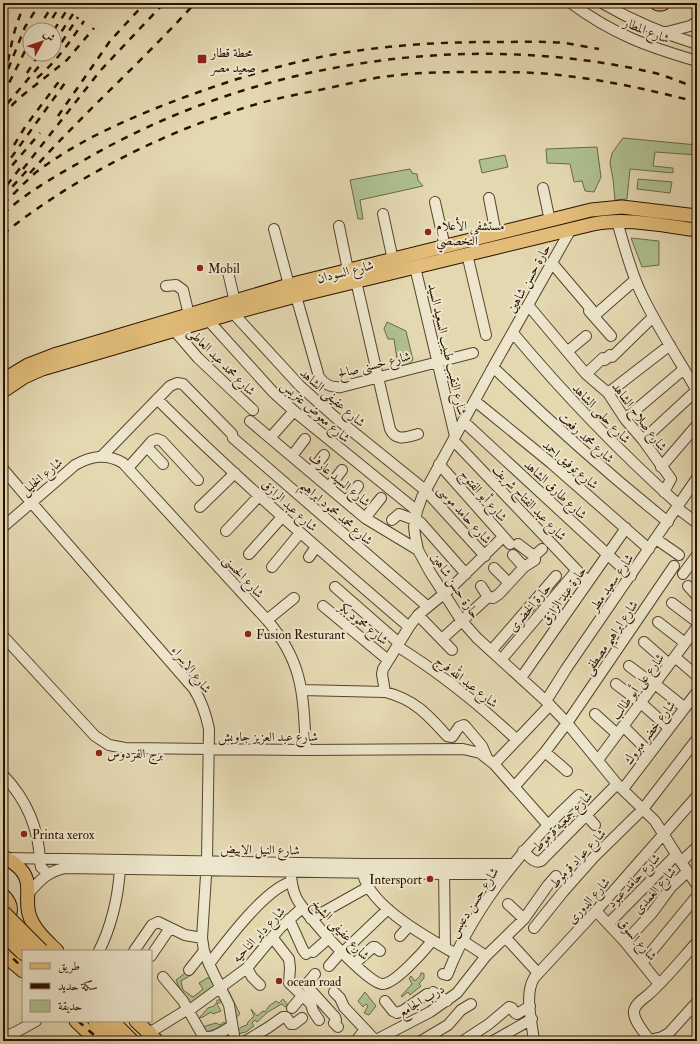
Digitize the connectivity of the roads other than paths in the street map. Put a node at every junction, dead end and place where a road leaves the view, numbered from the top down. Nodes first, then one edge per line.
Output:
1 (571, 3) edge
2 (602, 3) edge
3 (658, 3) edge
4 (662, 3) edge
5 (697, 22) edge
6 (663, 33) junction
7 (697, 44) edge
8 (697, 61) edge
9 (543, 188) dead end
10 (489, 198) dead end
11 (435, 202) dead end
12 (383, 214) dead end
13 (693, 215) edge
14 (550, 220) junction
15 (617, 221) junction
16 (339, 226) dead end
17 (274, 229) dead end
18 (571, 229) junction
19 (692, 229) edge
20 (496, 234) junction
21 (445, 247) junction
22 (467, 254) junction
23 (393, 260) junction
24 (552, 263) junction
25 (415, 267) junction
26 (348, 270) junction
27 (228, 272) dead end
28 (635, 280) junction
29 (356, 281) junction
30 (166, 286) dead end
31 (293, 290) junction
32 (530, 302) junction
33 (234, 307) junction
34 (189, 315) junction
35 (594, 316) junction
36 (653, 317) junction
37 (208, 320) junction
38 (174, 330) junction
39 (512, 333) junction
40 (486, 335) dead end
41 (586, 336) dead end
42 (611, 336) dead end
43 (670, 345) junction
44 (568, 351) junction
45 (473, 353) dead end
46 (438, 362) junction
47 (493, 367) junction
48 (684, 368) junction
49 (586, 374) junction
50 (378, 377) junction
51 (3, 380) edge
52 (3, 391) edge
53 (697, 391) edge
54 (608, 393) junction
55 (157, 399) junction
56 (474, 401) junction
57 (253, 410) dead end
58 (294, 411) junction
59 (625, 419) junction
60 (250, 421) dead end
61 (463, 421) junction
62 (697, 425) edge
63 (418, 434) dead end
64 (270, 438) junction
65 (454, 438) junction
66 (306, 439) dead end
67 (643, 440) junction
68 (147, 447) junction
69 (324, 455) dead end
70 (102, 456) junction
71 (292, 456) junction
72 (163, 464) dead end
73 (439, 464) junction
74 (661, 466) junction
75 (128, 468) junction
76 (3, 469) edge
77 (342, 470) dead end
78 (311, 472) junction
79 (235, 473) junction
80 (198, 480) dead end
81 (696, 481) edge
82 (358, 486) dead end
83 (329, 487) junction
84 (425, 490) junction
85 (664, 492) junction
86 (259, 496) junction
87 (381, 498) dead end
88 (31, 502) junction
89 (346, 502) junction
90 (200, 507) dead end
91 (678, 507) junction
92 (416, 515) junction
93 (282, 516) junction
94 (365, 518) junction
95 (392, 520) dead end
96 (668, 522) junction
97 (697, 523) edge
98 (3, 527) edge
99 (626, 528) junction
100 (226, 531) dead end
101 (300, 533) junction
102 (656, 539) junction
103 (511, 542) junction
104 (316, 547) junction
105 (649, 549) junction
106 (418, 550) junction
107 (249, 554) dead end
108 (513, 555) dead end
109 (607, 555) junction
110 (679, 555) dead end
111 (697, 555) edge
112 (485, 556) junction
113 (309, 557) dead end
114 (674, 566) dead end
115 (272, 567) dead end
116 (524, 567) junction
117 (494, 568) dead end
118 (577, 570) junction
119 (466, 574) junction
120 (683, 574) dead end
121 (556, 576) dead end
122 (631, 576) junction
123 (588, 582) junction
124 (509, 583) junction
125 (481, 586) dead end
126 (688, 586) dead end
127 (335, 587) dead end
128 (444, 594) junction
129 (488, 596) junction
130 (697, 596) edge
131 (294, 598) dead end
132 (672, 603) dead end
133 (322, 606) dead end
134 (427, 606) junction
135 (418, 615) junction
136 (266, 620) junction
137 (461, 620) junction
138 (658, 622) dead end
139 (409, 627) junction
140 (696, 629) edge
141 (3, 636) edge
142 (442, 639) junction
143 (644, 642) dead end
144 (685, 643) junction
145 (398, 644) junction
146 (452, 650) dead end
147 (491, 651) junction
148 (388, 660) junction
149 (501, 660) junction
150 (672, 661) junction
151 (629, 666) dead end
152 (697, 676) edge
153 (521, 678) junction
154 (616, 684) dead end
155 (654, 685) junction
156 (301, 690) junction
157 (384, 692) junction
158 (697, 692) edge
159 (548, 703) junction
160 (641, 703) junction
161 (685, 708) junction
162 (595, 714) dead end
163 (567, 723) junction
164 (669, 728) junction
165 (620, 730) junction
166 (697, 739) edge
167 (517, 740) junction
168 (209, 749) junction
169 (306, 750) junction
170 (545, 752) junction
171 (650, 753) junction
172 (598, 760) junction
173 (491, 761) junction
174 (567, 771) dead end
175 (3, 775) edge
176 (620, 786) junction
177 (514, 787) junction
178 (579, 795) dead end
179 (697, 796) edge
180 (643, 809) junction
181 (586, 815) junction
182 (548, 825) junction
183 (595, 825) dead end
184 (664, 835) junction
185 (697, 847) edge
186 (523, 852) junction
187 (5, 858) edge
188 (40, 858) junction
189 (678, 858) junction
190 (514, 864) junction
191 (206, 865) junction
192 (290, 867) junction
193 (362, 868) junction
194 (120, 869) junction
195 (444, 869) junction
196 (687, 872) junction
197 (48, 874) junction
198 (506, 874) junction
199 (556, 876) dead end
200 (291, 882) junction
201 (697, 885) edge
202 (368, 887) junction
203 (3, 895) edge
204 (697, 896) edge
205 (28, 900) junction
206 (508, 904) dead end
207 (302, 908) junction
208 (388, 909) junction
209 (596, 911) junction
210 (3, 913) edge
211 (289, 919) junction
212 (312, 919) junction
213 (524, 919) junction
214 (3, 923) edge
215 (608, 924) junction
216 (409, 926) junction
217 (170, 928) junction
218 (534, 928) dead end
219 (3, 933) edge
220 (400, 936) dead end
221 (3, 937) edge
222 (272, 937) junction
223 (202, 938) junction
224 (329, 938) junction
225 (506, 938) junction
226 (432, 941) junction
227 (463, 941) junction
228 (625, 942) junction
229 (697, 942) edge
230 (445, 948) junction
231 (40, 950) edge
232 (56, 950) edge
233 (100, 950) edge
234 (135, 950) edge
235 (22, 951) edge
236 (204, 951) junction
237 (380, 951) dead end
238 (342, 952) junction
239 (3, 954) edge
240 (456, 954) junction
241 (152, 955) edge
242 (486, 956) junction
243 (642, 963) junction
244 (209, 964) junction
245 (354, 964) junction
246 (329, 966) dead end
247 (247, 968) junction
248 (22, 970) edge
249 (189, 970) dead end
250 (538, 973) junction
251 (443, 974) dead end
252 (163, 976) dead end
253 (659, 984) junction
254 (260, 985) dead end
255 (221, 986) junction
256 (311, 986) junction
257 (334, 992) dead end
258 (449, 1000) junction
259 (385, 1001) dead end
260 (697, 1002) edge
261 (316, 1004) junction
262 (471, 1004) dead end
263 (530, 1006) junction
264 (344, 1007) junction
265 (292, 1008) dead end
266 (188, 1010) junction
267 (404, 1010) junction
268 (461, 1010) junction
269 (302, 1018) dead end
270 (532, 1019) junction
271 (319, 1020) dead end
272 (34, 1022) edge
273 (77, 1022) edge
274 (97, 1022) edge
275 (112, 1022) edge
276 (137, 1022) edge
277 (411, 1022) junction
278 (232, 1026) junction
279 (365, 1029) junction
280 (3, 1037) edge
281 (153, 1038) edge
282 (668, 1038) edge
283 (97, 1041) edge
284 (116, 1041) edge
285 (131, 1041) edge
286 (234, 1041) edge
287 (246, 1041) edge
288 (356, 1041) edge
289 (376, 1041) edge
290 (421, 1041) edge
291 (463, 1041) edge
292 (493, 1041) edge
293 (534, 1041) edge
294 (648, 1041) edge

1 - 8 street, شارع المطار
2 - 6 street, شارع المطار
3 - 4 highway
5 - 6 street
6 - 7 street, شارع المطار
9 - 14 street
10 - 20 street
11 - 21 street
12 - 23 street
13 - 14 main road, شارع السودان
13 - 19 main road
14 - 20 main road, شارع السودان
15 - 18 main road, شارع السودان
15 - 19 main road, شارع السودان
15 - 28 street
16 - 26 street
17 - 31 street, شارع حسنى صالح
18 - 22 main road, شارع السودان
18 - 24 street, حارة حسن شاهين
20 - 21 main road, شارع السودان
21 - 23 main road, شارع السودان
22 - 25 main road, شارع السودان
22 - 40 street
23 - 26 main road, شارع السودان
24 - 32 street, حارة حسن شاهين
24 - 35 street
25 - 29 main road, شارع السودان
25 - 46 street, شارع النقيب طبيب السعيد السيد
26 - 31 main road, شارع السودان
27 - 33 street
28 - 35 street
28 - 36 street
29 - 31 main road, شارع السودان
29 - 50 street
30 - 34 street
31 - 33 main road, شارع السودان
31 - 50 street, شارع حسنى صالح
32 - 39 street, حارة حسن شاهين
32 - 44 street, شارع صلاح الشاهد
33 - 34 main road, شارع السودان
33 - 37 main road, شارع السودان
33 - 84 street, شارع عفيفى الشاهد
34 - 51 main road, شارع السودان
35 - 42 street
36 - 43 street
36 - 49 street
37 - 38 main road, شارع السودان
37 - 58 street, شارع معوض عتريس
38 - 52 main road, شارع السودان
38 - 57 street, شارع محمد عبد العاطى
39 - 47 street, حارة حسن شاهين
39 - 85 street, شارع حلمى الشاهد
41 - 44 street
43 - 48 street
43 - 54 street
44 - 49 street, شارع صلاح الشاهد
45 - 46 street, شارع حسنى صالح
46 - 50 street, شارع حسنى صالح
46 - 65 street, شارع النقيب طبيب السعيد السيد
47 - 56 street, حارة حسن شاهين
47 - 96 street, شارع محمد رفعت
48 - 53 street
48 - 59 street
49 - 54 street, شارع صلاح الشاهد
50 - 63 street
53 - 67 street
54 - 59 street, شارع صلاح الشاهد
55 - 70 street, شارع محمد محمود ابراهيم
55 - 79 street, شارع عبد الرازق
55 - 134 street, شارع محمد محمود ابراهيم
56 - 61 street, حارة حسن شاهين
56 - 99 street, شارع توفيق احمد
58 - 64 street
58 - 92 street, شارع معوض عتريس
59 - 67 street, شارع صلاح الشاهد
60 - 64 street, شارع السيد عارف
61 - 65 street, حارة حسن شاهين
61 - 109 street, شارع طارق الشاهد
62 - 74 street
64 - 71 street, شارع السيد عارف
65 - 73 street, حارة حسن شاهين
65 - 118 street, شارع عبد الفتاح شريف
66 - 71 street
67 - 74 street, شارع صلاح الشاهد
68 - 72 street
68 - 75 street
68 - 80 street
69 - 78 street
70 - 75 street, شارع الحسنى
70 - 88 street, شارع الخليل
71 - 78 street, شارع السيد عارف
73 - 84 street, حارة حسن شاهين
73 - 103 street, شارع أبو الفتوح
74 - 85 street, شارع صلاح الشاهد
75 - 136 street, شارع الحسنى
76 - 88 street, شارع الاسراء
77 - 83 street
78 - 83 street, شارع السيد عارف
79 - 86 street, شارع عبد الرازق
79 - 90 street
81 - 91 street, شارع سعيد مطر
82 - 89 street
83 - 89 street, شارع السيد عارف
84 - 92 street, حارة حسن شاهين
84 - 112 street, شارع حامد موسى
85 - 91 street, شارع حلمى الشاهد
86 - 93 street, شارع عبد الرازق
86 - 100 street
87 - 94 street
88 - 98 street, شارع الخليل
88 - 168 street, شارع الاسراء
89 - 94 street, شارع السيد عارف
91 - 96 street, شارع سعيد مطر
91 - 97 street, شارع حلمى الشاهد
92 - 95 street
92 - 106 street, حارة حسن شاهين
92 - 119 street, شارع معوض عتريس
93 - 101 street, شارع عبد الرازق
93 - 107 street
94 - 106 street, شارع السيد عارف
96 - 102 street, شارع سعيد مطر
99 - 105 street, شارع توفيق احمد
99 - 109 street, حارة عبد الرازق
101 - 104 street, شارع عبد الرازق
101 - 115 street
102 - 105 street, شارع سعيد مطر
102 - 110 street
103 - 112 street
103 - 116 street, شارع أبو الفتوح
104 - 113 street
104 - 139 street, شارع عبد الرازق
105 - 122 street, شارع سعيد مطر
106 - 128 street, حارة حسن شاهين
108 - 116 street
109 - 122 street, شارع طارق الشاهد
109 - 123 street, حارة عبد الرازق
111 - 120 street
112 - 119 street
114 - 163 street, شارع ابراهيم مصطفى
116 - 124 street
117 - 124 street
118 - 123 street, شارع عبد الفتاح شريف
118 - 149 street, حارة الخضرى
119 - 128 street
121 - 147 street
122 - 159 street, شارع سعيد مطر
123 - 153 street, حارة عبد الرازق
124 - 129 street
125 - 129 street
126 - 130 street
127 - 145 street, شارع عبد الله فرج
128 - 134 street
128 - 137 street, حارة حسن شاهين
129 - 137 street
131 - 136 street
132 - 140 street
133 - 148 street, شارع محمود بكر
134 - 135 street
135 - 139 street
135 - 142 street
136 - 156 street, شارع الحسنى
137 - 142 street
137 - 147 street, حارة حسن شاهين
138 - 144 street
139 - 145 street
140 - 144 street, شارع على أبو طالب
141 - 168 street, شارع عبد العزيز جاويش
142 - 146 street
143 - 150 street
144 - 150 street, شارع على أبو طالب
145 - 148 street
145 - 167 street, شارع عبد الله فرج
147 - 149 street, حارة حسن شاهين
148 - 157 street
149 - 153 street, حارة حسن شاهين
150 - 152 street
150 - 155 street, شارع على أبو طالب
151 - 155 street
153 - 159 street, حارة حسن شاهين
154 - 160 street
155 - 160 street, شارع على أبو طالب
155 - 161 street
156 - 157 street
156 - 169 street, شارع الحسنى
157 - 173 street
158 - 161 street, شارع خضر مبروك
159 - 163 street, حارة حسن شاهين
159 - 167 street, شارع سعيد مطر
160 - 164 street
160 - 165 street, شارع على أبو طالب
161 - 164 street, شارع خضر مبروك
162 - 165 street
163 - 170 street, شارع ابراهيم مصطفى
163 - 172 street, حارة حسن شاهين
164 - 171 street, شارع خضر مبروك
165 - 171 street
165 - 172 street, شارع على أبو طالب
166 - 180 street, شارع عواد قرموط
167 - 173 street, شارع سعيد مطر
168 - 169 street, شارع عبد العزيز جاويش
168 - 191 street, شارع الاسراء
169 - 173 street, شارع عبد العزيز جاويش
170 - 174 street
170 - 177 street, شارع ابراهيم مصطفى
171 - 176 street, شارع خضر مبروك
172 - 176 street, حارة حسن شاهين
173 - 177 street, شارع عبد العزيز جاويش
175 - 188 street
176 - 180 street, حارة حسن شاهين
176 - 181 street, شارع جمعيه قرموط
177 - 182 street, شارع عبد العزيز جاويش
178 - 182 street, شارع حسن دعبس
179 - 184 street, شارع الدورى
180 - 184 street, حارة حسن شاهين
180 - 218 street, شارع عواد قرموط
181 - 183 street
181 - 186 street, شارع جمعيه قرموط
182 - 186 street, شارع حسن دعبس
184 - 189 street, حارة حسن شاهين
184 - 209 street, شارع الدورى
185 - 189 street, شارع حامد عبود
186 - 190 street, شارع حسن دعبس
187 - 188 street, شارع النيل الابيض
187 - 205 main road
188 - 191 street, شارع النيل الابيض
188 - 197 street
189 - 196 street, حارة حسن شاهين
189 - 215 street, شارع حامد عبود
190 - 195 street, شارع النيل الابيض
190 - 198 street, شارع حسن دعبس
191 - 192 street, شارع النيل الابيض
191 - 194 street, شارع النيل الابيض
191 - 223 street, شارع الاسراء
192 - 193 street, شارع النيل الابيض
192 - 200 street, شارع عفيفى الشيخ
193 - 195 street, شارع النيل الابيض
193 - 202 street
194 - 197 street, شارع النيل الابيض
194 - 233 street
195 - 198 street, شارع النيل الابيض
195 - 230 street
196 - 201 street, حارة حسن شاهين
196 - 228 street, شارع الغمدى
197 - 205 street, شارع النيل الابيض
198 - 227 street, شارع حسن دعبس
199 - 213 street, درب الجامع
200 - 207 street, شارع عفيفى الشيخ
200 - 244 street
202 - 208 street
202 - 212 street
203 - 214 main road
204 - 243 street
205 - 221 street, شارع النيل الابيض
205 - 232 main road
206 - 213 street
207 - 211 street, شارع داير الناحيه
207 - 212 street, شارع عفيفى الشيخ
208 - 216 street
208 - 238 street
209 - 215 street, شارع السوق
209 - 250 street, شارع الدورى
210 - 231 highway, bridge
211 - 222 street, شارع داير الناحيه
211 - 224 street
212 - 224 street, شارع عفيفى الشيخ
213 - 225 street, درب الجامع
215 - 228 street, شارع السوق
216 - 220 street
216 - 226 street
217 - 223 street
217 - 234 street
217 - 241 street
219 - 235 highway, bridge
222 - 247 street, شارع داير الناحيه
222 - 256 street
223 - 236 street, شارع الاسراء
224 - 238 street, شارع عفيفى الشيخ
225 - 242 street, درب الجامع
225 - 250 street
226 - 230 street
226 - 245 street, شارع عفيفى الشيخ
227 - 240 street, شارع حسن دعبس
227 - 242 street
228 - 243 street, شارع السوق
229 - 253 street
230 - 240 street
236 - 244 street, شارع الاسراء
236 - 249 street
237 - 245 street
238 - 245 street, شارع عفيفى الشيخ
238 - 246 street
239 - 248 main road
240 - 251 street, شارع حسن دعبس
242 - 258 street, درب الجامع
243 - 253 street, شارع السوق
244 - 255 street, شارع الاسراء
247 - 254 street
247 - 255 street, شارع داير الناحيه
250 - 263 street, شارع الدورى
252 - 266 street
253 - 294 street
255 - 266 street, شارع داير الناحيه
255 - 278 street
256 - 261 street
256 - 265 street
257 - 264 street
258 - 267 street
258 - 268 street
258 - 277 street, درب الجامع
259 - 267 street
260 - 282 street
261 - 264 street
261 - 271 street
262 - 268 street
263 - 270 street
263 - 291 street
264 - 279 street
266 - 278 street
266 - 281 street, شارع داير الناحيه
267 - 277 street
268 - 290 street
269 - 287 street
270 - 292 street
270 - 293 street
272 - 280 street
273 - 283 main road
274 - 284 highway
275 - 285 highway
276 - 281 main road
277 - 289 street, درب الجامع
278 - 286 street
279 - 288 street
279 - 289 street
282 - 294 street

